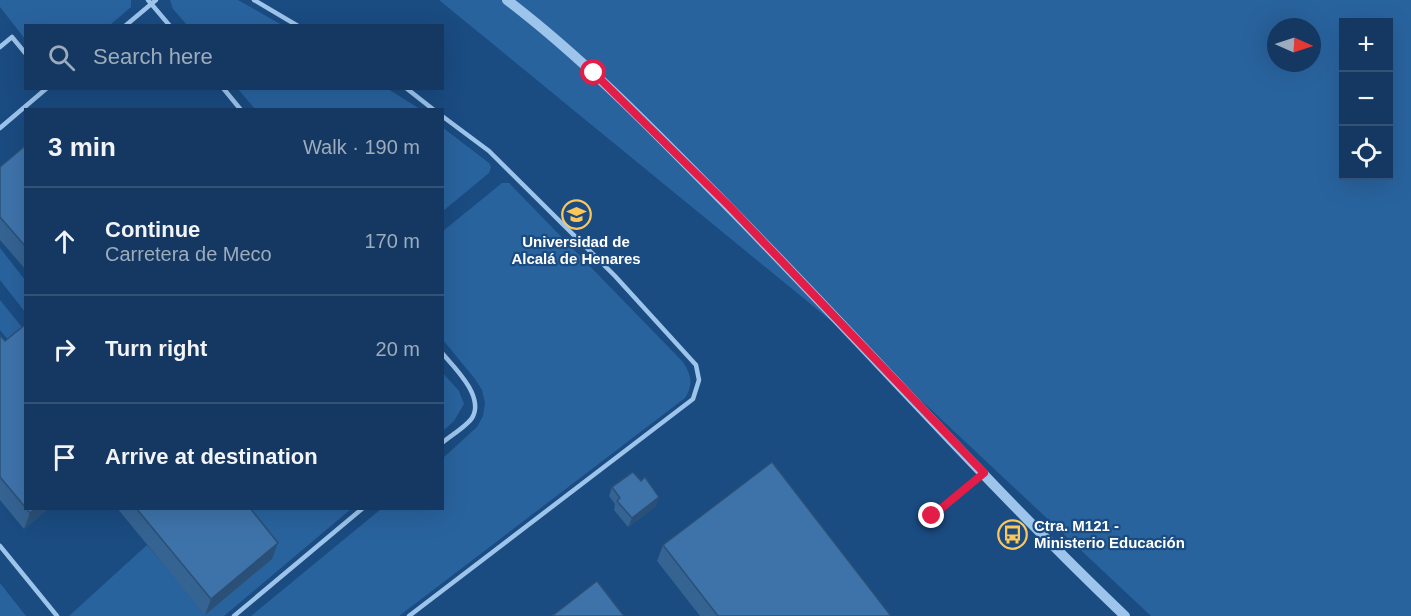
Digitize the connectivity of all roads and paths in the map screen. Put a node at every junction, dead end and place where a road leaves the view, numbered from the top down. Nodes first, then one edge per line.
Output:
1 (254, 0) edge
2 (507, 0) edge
3 (152, 1) edge
4 (127, 24) edge
5 (169, 24) edge
6 (295, 24) edge
7 (0, 47) edge
8 (24, 52) edge
9 (45, 90) edge
10 (225, 90) edge
11 (409, 90) edge
12 (239, 108) edge
13 (431, 108) edge
14 (444, 118) edge
15 (0, 128) edge
16 (444, 355) edge
17 (444, 441) edge
18 (984, 473) junction
19 (361, 510) edge
20 (932, 516) dead end
21 (0, 546) edge
22 (57, 616) edge
23 (234, 616) edge
24 (409, 616) edge
25 (1125, 616) edge

1 - 6 lane
2 - 18 street
3 - 4 lane
3 - 5 lane
7 - 8 lane
9 - 15 lane
10 - 12 lane
11 - 13 lane
14 - 24 lane
16 - 17 lane
18 - 20 lane
18 - 25 street
19 - 23 lane
21 - 22 lane

